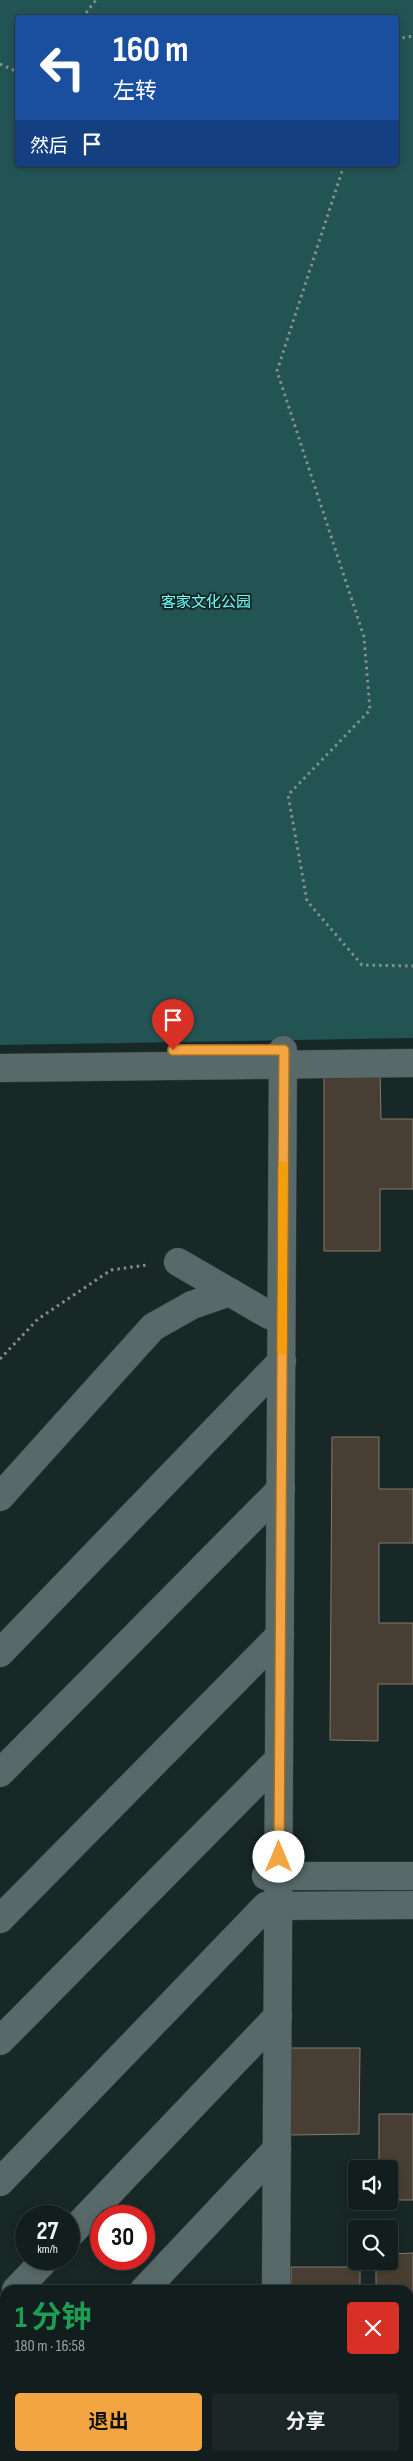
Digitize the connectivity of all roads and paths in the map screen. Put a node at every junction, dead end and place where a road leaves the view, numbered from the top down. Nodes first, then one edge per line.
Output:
1 (96, 0) edge
2 (84, 15) edge
3 (413, 36) edge
4 (399, 38) edge
5 (0, 64) edge
6 (15, 71) edge
7 (343, 167) edge
8 (413, 966) edge
9 (413, 1048) edge
10 (0, 1051) edge
11 (276, 1057) junction
12 (413, 1063) edge
13 (0, 1068) edge
14 (178, 1262) joint
15 (230, 1292) junction
16 (269, 1315) junction
17 (0, 1359) edge
18 (275, 1368) junction
19 (274, 1496) junction
20 (0, 1497) edge
21 (274, 1641) junction
22 (0, 1653) edge
23 (273, 1766) junction
24 (0, 1773) edge
25 (272, 1876) junction
26 (413, 1876) edge
27 (413, 1905) edge
28 (272, 1906) junction
29 (0, 1920) edge
30 (272, 2023) junction
31 (0, 2041) edge
32 (271, 2156) junction
33 (0, 2182) edge
34 (80, 2224) edge
35 (35, 2270) edge
36 (21, 2285) edge
37 (149, 2285) edge
38 (264, 2285) edge
39 (276, 2285) edge

1 - 2 path
3 - 4 path
5 - 6 path
7 - 8 path
9 - 11 street
10 - 11 street
11 - 12 street
11 - 13 street
11 - 16 street
11 - 18 street
14 - 15 street
14 - 17 path
15 - 16 street
15 - 20 street
16 - 18 street
18 - 19 street
18 - 22 street
19 - 21 street
19 - 24 street
21 - 23 street
21 - 29 street
23 - 25 street
23 - 31 street
25 - 26 street
25 - 28 street
27 - 28 street
28 - 30 street
28 - 33 street
30 - 32 street
30 - 34 street
32 - 37 street
32 - 38 street
32 - 39 street
35 - 36 street

